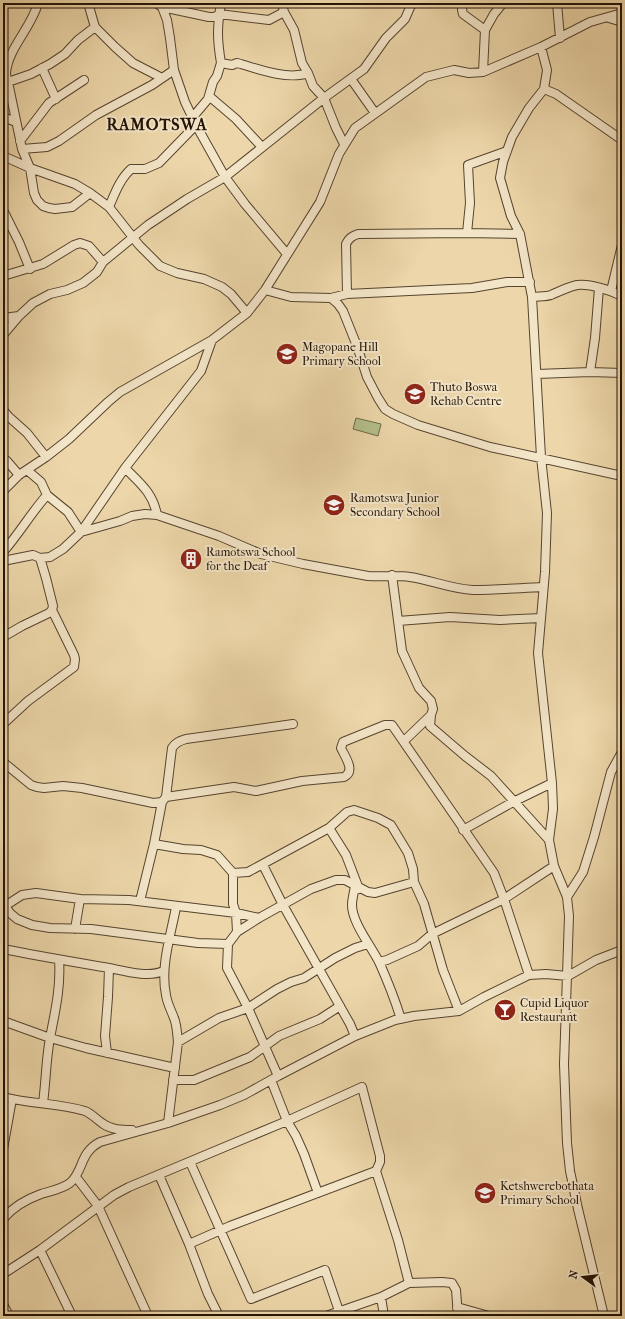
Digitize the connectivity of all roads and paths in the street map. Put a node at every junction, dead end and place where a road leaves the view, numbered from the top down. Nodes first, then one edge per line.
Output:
1 (38, 3) edge
2 (88, 3) edge
3 (221, 3) edge
4 (282, 3) edge
5 (412, 3) edge
6 (463, 3) edge
7 (504, 3) edge
8 (557, 3) edge
9 (159, 5) edge
10 (284, 12) junction
11 (622, 13) edge
12 (219, 14) junction
13 (609, 18) junction
14 (622, 22) edge
15 (95, 27) junction
16 (485, 30) junction
17 (560, 38) junction
18 (541, 47) junction
19 (221, 63) junction
20 (42, 68) junction
21 (174, 70) junction
22 (308, 72) junction
23 (483, 72) junction
24 (5, 74) edge
25 (162, 78) junction
26 (351, 79) junction
27 (84, 80) dead end
28 (544, 89) junction
29 (209, 96) junction
30 (324, 98) junction
31 (56, 99) junction
32 (375, 113) junction
33 (3, 117) edge
34 (192, 118) junction
35 (16, 122) junction
36 (196, 125) junction
37 (622, 140) edge
38 (344, 144) junction
39 (21, 145) junction
40 (262, 147) junction
41 (507, 151) junction
42 (7, 157) edge
43 (3, 165) edge
44 (30, 168) junction
45 (225, 177) junction
46 (90, 193) junction
47 (109, 207) junction
48 (3, 210) edge
49 (467, 233) junction
50 (520, 234) junction
51 (132, 237) junction
52 (622, 245) edge
53 (287, 254) junction
54 (103, 262) junction
55 (30, 269) junction
56 (3, 276) edge
57 (530, 282) junction
58 (600, 288) junction
59 (265, 290) junction
60 (611, 291) junction
61 (347, 294) junction
62 (622, 296) edge
63 (532, 297) junction
64 (331, 298) junction
65 (247, 313) junction
66 (19, 316) junction
67 (3, 318) edge
68 (3, 335) edge
69 (212, 340) junction
70 (590, 372) junction
71 (622, 373) edge
72 (537, 374) junction
73 (3, 410) edge
74 (541, 457) junction
75 (3, 458) edge
76 (46, 458) junction
77 (125, 468) junction
78 (27, 470) junction
79 (19, 475) junction
80 (622, 476) edge
81 (3, 491) edge
82 (47, 495) junction
83 (157, 515) junction
84 (81, 532) junction
85 (3, 552) edge
86 (40, 558) junction
87 (3, 561) edge
88 (392, 575) junction
89 (543, 587) junction
90 (52, 610) junction
91 (541, 618) junction
92 (398, 621) junction
93 (3, 637) edge
94 (431, 715) junction
95 (3, 724) edge
96 (293, 724) dead end
97 (404, 742) junction
98 (622, 752) edge
99 (3, 762) edge
100 (552, 783) junction
101 (164, 799) junction
102 (513, 802) junction
103 (329, 828) junction
104 (463, 830) junction
105 (549, 840) junction
106 (154, 844) junction
107 (263, 865) junction
108 (554, 866) junction
109 (233, 873) junction
110 (414, 882) junction
111 (357, 888) junction
112 (567, 897) junction
113 (504, 898) junction
114 (80, 899) junction
115 (140, 901) junction
116 (283, 905) junction
117 (4, 906) edge
118 (176, 907) junction
119 (236, 913) junction
120 (259, 918) junction
121 (75, 928) junction
122 (237, 932) junction
123 (432, 934) junction
124 (170, 940) junction
125 (228, 944) junction
126 (368, 944) junction
127 (3, 949) edge
128 (622, 950) edge
129 (59, 960) junction
130 (379, 962) junction
131 (109, 968) junction
132 (320, 969) junction
133 (163, 971) junction
134 (529, 976) junction
135 (568, 976) junction
136 (340, 1006) junction
137 (248, 1008) junction
138 (459, 1011) junction
139 (401, 1019) junction
140 (3, 1021) edge
141 (355, 1036) junction
142 (50, 1038) junction
143 (178, 1042) junction
144 (265, 1045) junction
145 (107, 1054) junction
146 (175, 1068) junction
147 (274, 1078) junction
148 (173, 1080) junction
149 (3, 1097) edge
150 (12, 1099) junction
151 (43, 1103) junction
152 (287, 1121) junction
153 (168, 1123) junction
154 (141, 1131) junction
155 (3, 1149) edge
156 (190, 1162) junction
157 (376, 1171) junction
158 (158, 1175) junction
159 (76, 1176) junction
160 (318, 1193) junction
161 (98, 1206) junction
162 (3, 1219) edge
163 (221, 1230) junction
164 (189, 1244) junction
165 (40, 1250) junction
166 (3, 1274) edge
167 (409, 1283) junction
168 (381, 1296) junction
169 (3, 1304) edge
170 (457, 1307) junction
171 (339, 1311) junction
172 (9, 1316) edge
173 (72, 1316) edge
174 (148, 1316) edge
175 (219, 1316) edge
176 (326, 1316) edge
177 (384, 1316) edge
178 (458, 1316) edge
179 (489, 1316) edge
180 (604, 1316) edge

1 - 24 street
2 - 15 street
3 - 12 street
4 - 10 street
5 - 26 street
6 - 16 street
7 - 16 street
8 - 17 street
9 - 12 street
9 - 21 street
10 - 12 street
10 - 22 street
11 - 13 street
12 - 19 street
13 - 14 street
13 - 17 street
15 - 20 street
15 - 25 street
16 - 23 street
17 - 18 street
18 - 23 street
18 - 28 street
19 - 22 street
19 - 29 street
20 - 24 street
20 - 31 street
21 - 25 street
21 - 34 street
22 - 30 street
23 - 32 street
24 - 35 street
25 - 39 street
26 - 30 street
26 - 32 street
27 - 31 street
28 - 37 street
28 - 41 street
29 - 34 street
29 - 40 street
30 - 38 street
30 - 40 street
31 - 39 street
32 - 38 street
33 - 35 street
34 - 36 street
35 - 39 street
36 - 45 street
36 - 47 street
38 - 53 street
39 - 44 street
40 - 45 street
41 - 49 street
41 - 50 street
42 - 43 street
42 - 44 street
44 - 46 street
44 - 46 street
45 - 51 street
45 - 53 street
46 - 47 street
47 - 51 street
48 - 55 street
49 - 50 street
49 - 61 street
50 - 57 street
51 - 54 street
51 - 65 street
52 - 60 street
53 - 59 street
54 - 55 street
54 - 66 street
55 - 56 street
57 - 61 street
57 - 63 street
58 - 60 street
58 - 63 street
58 - 70 street
59 - 64 street
59 - 65 street
60 - 62 street
61 - 64 street
63 - 72 street
64 - 74 street
65 - 69 street
66 - 67 street
66 - 68 street
69 - 76 street
69 - 77 street
70 - 71 street
70 - 72 street
72 - 74 street
73 - 76 street
74 - 80 street
74 - 89 street
75 - 79 street
76 - 78 street
77 - 83 street
77 - 84 street
78 - 79 street
78 - 82 street
79 - 81 street
82 - 84 street
82 - 85 street
83 - 84 street
83 - 88 street
84 - 86 street
86 - 87 street
86 - 90 street
88 - 89 street
88 - 92 street
89 - 91 street
90 - 93 street
90 - 95 street
91 - 92 street
91 - 100 street
92 - 94 street
94 - 97 street
94 - 102 street
96 - 101 street
97 - 101 street
97 - 104 street
98 - 112 street
99 - 101 street
100 - 102 street
100 - 105 street
101 - 106 street
102 - 104 street
102 - 105 street
103 - 107 street
103 - 110 street
103 - 111 street
104 - 113 street
105 - 108 street
106 - 109 street
106 - 115 street
107 - 109 street
107 - 116 street
108 - 112 street
108 - 113 street
109 - 119 street
110 - 111 street
110 - 123 street
111 - 116 street
111 - 126 street
112 - 135 street
113 - 123 street
113 - 134 street
114 - 115 street
114 - 117 street
114 - 121 street
115 - 118 street
116 - 120 street
116 - 132 street
117 - 121 street
118 - 119 street
118 - 124 street
119 - 120 street
119 - 122 street
120 - 122 street
121 - 124 street
122 - 125 street
123 - 130 street
123 - 138 street
124 - 125 street
124 - 133 street
125 - 137 street
126 - 130 street
126 - 132 street
127 - 129 street
128 - 135 street
129 - 131 street
129 - 142 street
130 - 139 street
131 - 133 street
131 - 145 street
132 - 136 street
132 - 137 street
133 - 143 street
134 - 135 street
134 - 138 street
135 - 180 street
136 - 141 street
136 - 144 street
137 - 143 street
137 - 144 street
138 - 139 street
139 - 141 street
140 - 142 street
141 - 147 street
142 - 145 street
142 - 151 street
143 - 146 street
144 - 147 street
144 - 148 street
145 - 146 street
146 - 148 street
147 - 152 street
147 - 153 street
148 - 153 street
149 - 150 street
150 - 151 street
150 - 155 street
151 - 154 street
152 - 156 street
152 - 157 street
152 - 160 street
153 - 154 street
154 - 159 street
156 - 158 street
156 - 163 street
157 - 160 street
157 - 167 street
158 - 161 street
158 - 164 street
159 - 161 street
159 - 162 street
160 - 163 street
161 - 165 street
161 - 174 street
163 - 164 street
163 - 171 street
164 - 175 street
165 - 166 street
165 - 173 street
167 - 168 street
167 - 170 street
168 - 171 street
168 - 177 street
169 - 172 street
170 - 178 street
170 - 179 street
171 - 176 street

